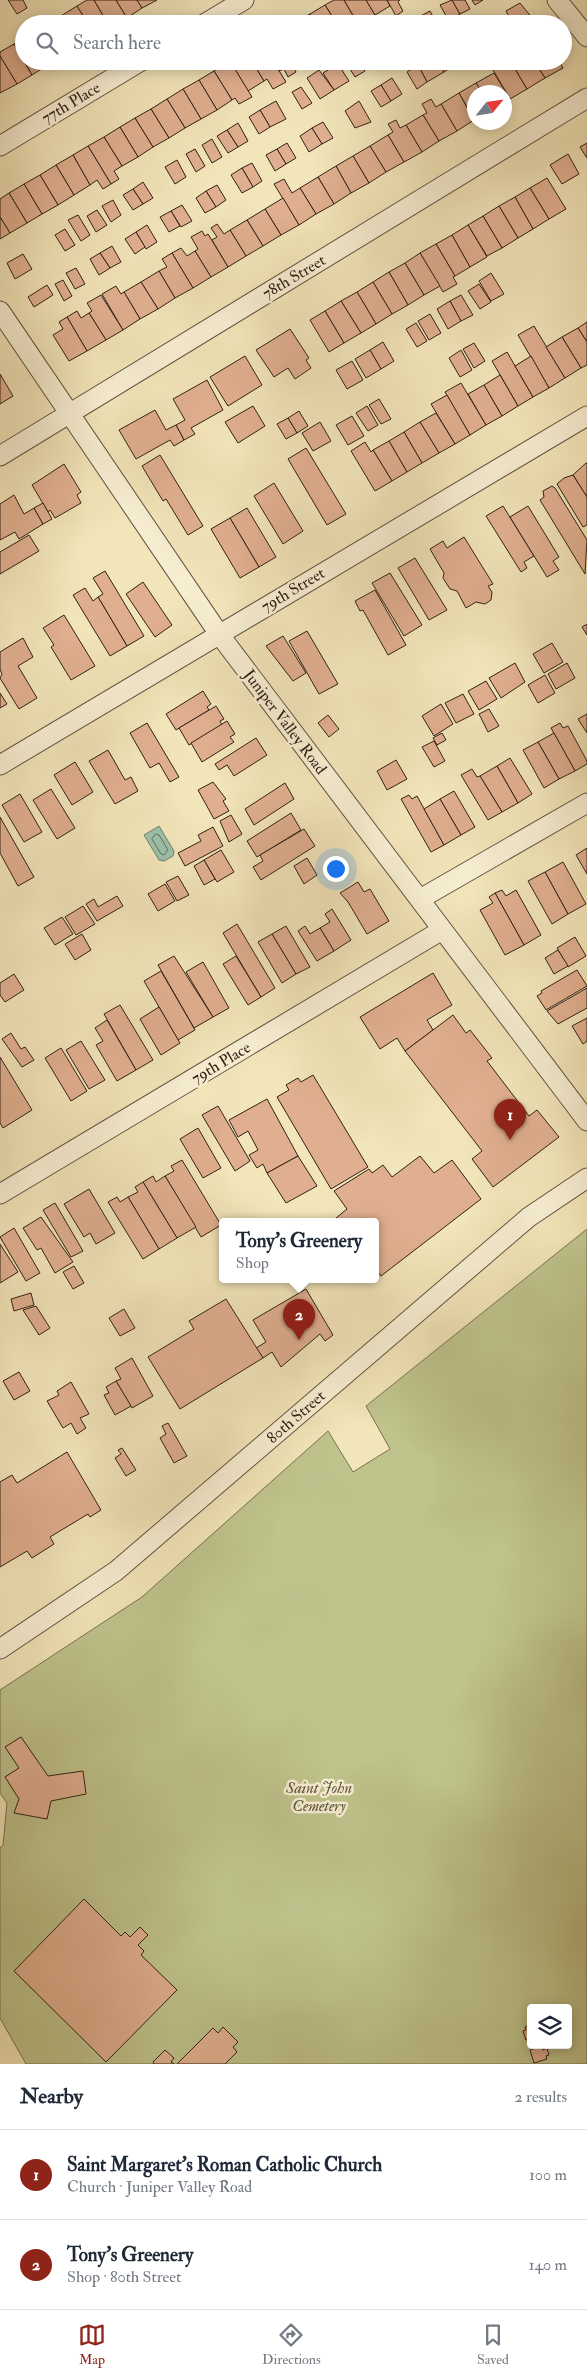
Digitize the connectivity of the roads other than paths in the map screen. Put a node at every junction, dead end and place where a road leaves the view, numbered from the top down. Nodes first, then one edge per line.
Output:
1 (244, 0) edge
2 (557, 0) edge
3 (219, 15) edge
4 (569, 15) edge
5 (572, 18) edge
6 (587, 37) edge
7 (127, 70) edge
8 (587, 98) edge
9 (0, 146) edge
10 (0, 311) edge
11 (70, 414) junction
12 (587, 416) edge
13 (0, 456) edge
14 (219, 634) junction
15 (0, 765) edge
16 (587, 803) edge
17 (420, 899) junction
18 (442, 930) junction
19 (587, 1121) edge
20 (587, 1178) edge
21 (0, 1194) edge
22 (0, 1649) edge

1 - 3 street
2 - 4 street
5 - 6 street
7 - 9 street, 77th Place
8 - 11 street, 78th Street
10 - 11 street, Juniper Valley Road
11 - 13 street, 78th Street
11 - 14 street, Juniper Valley Road
12 - 14 street, 79th Street
14 - 15 street, 79th Street
14 - 17 street, Juniper Valley Road
16 - 17 street
17 - 18 street, Juniper Valley Road
18 - 19 street, Juniper Valley Road
18 - 21 street, 79th Place
20 - 22 street, 80th Street

